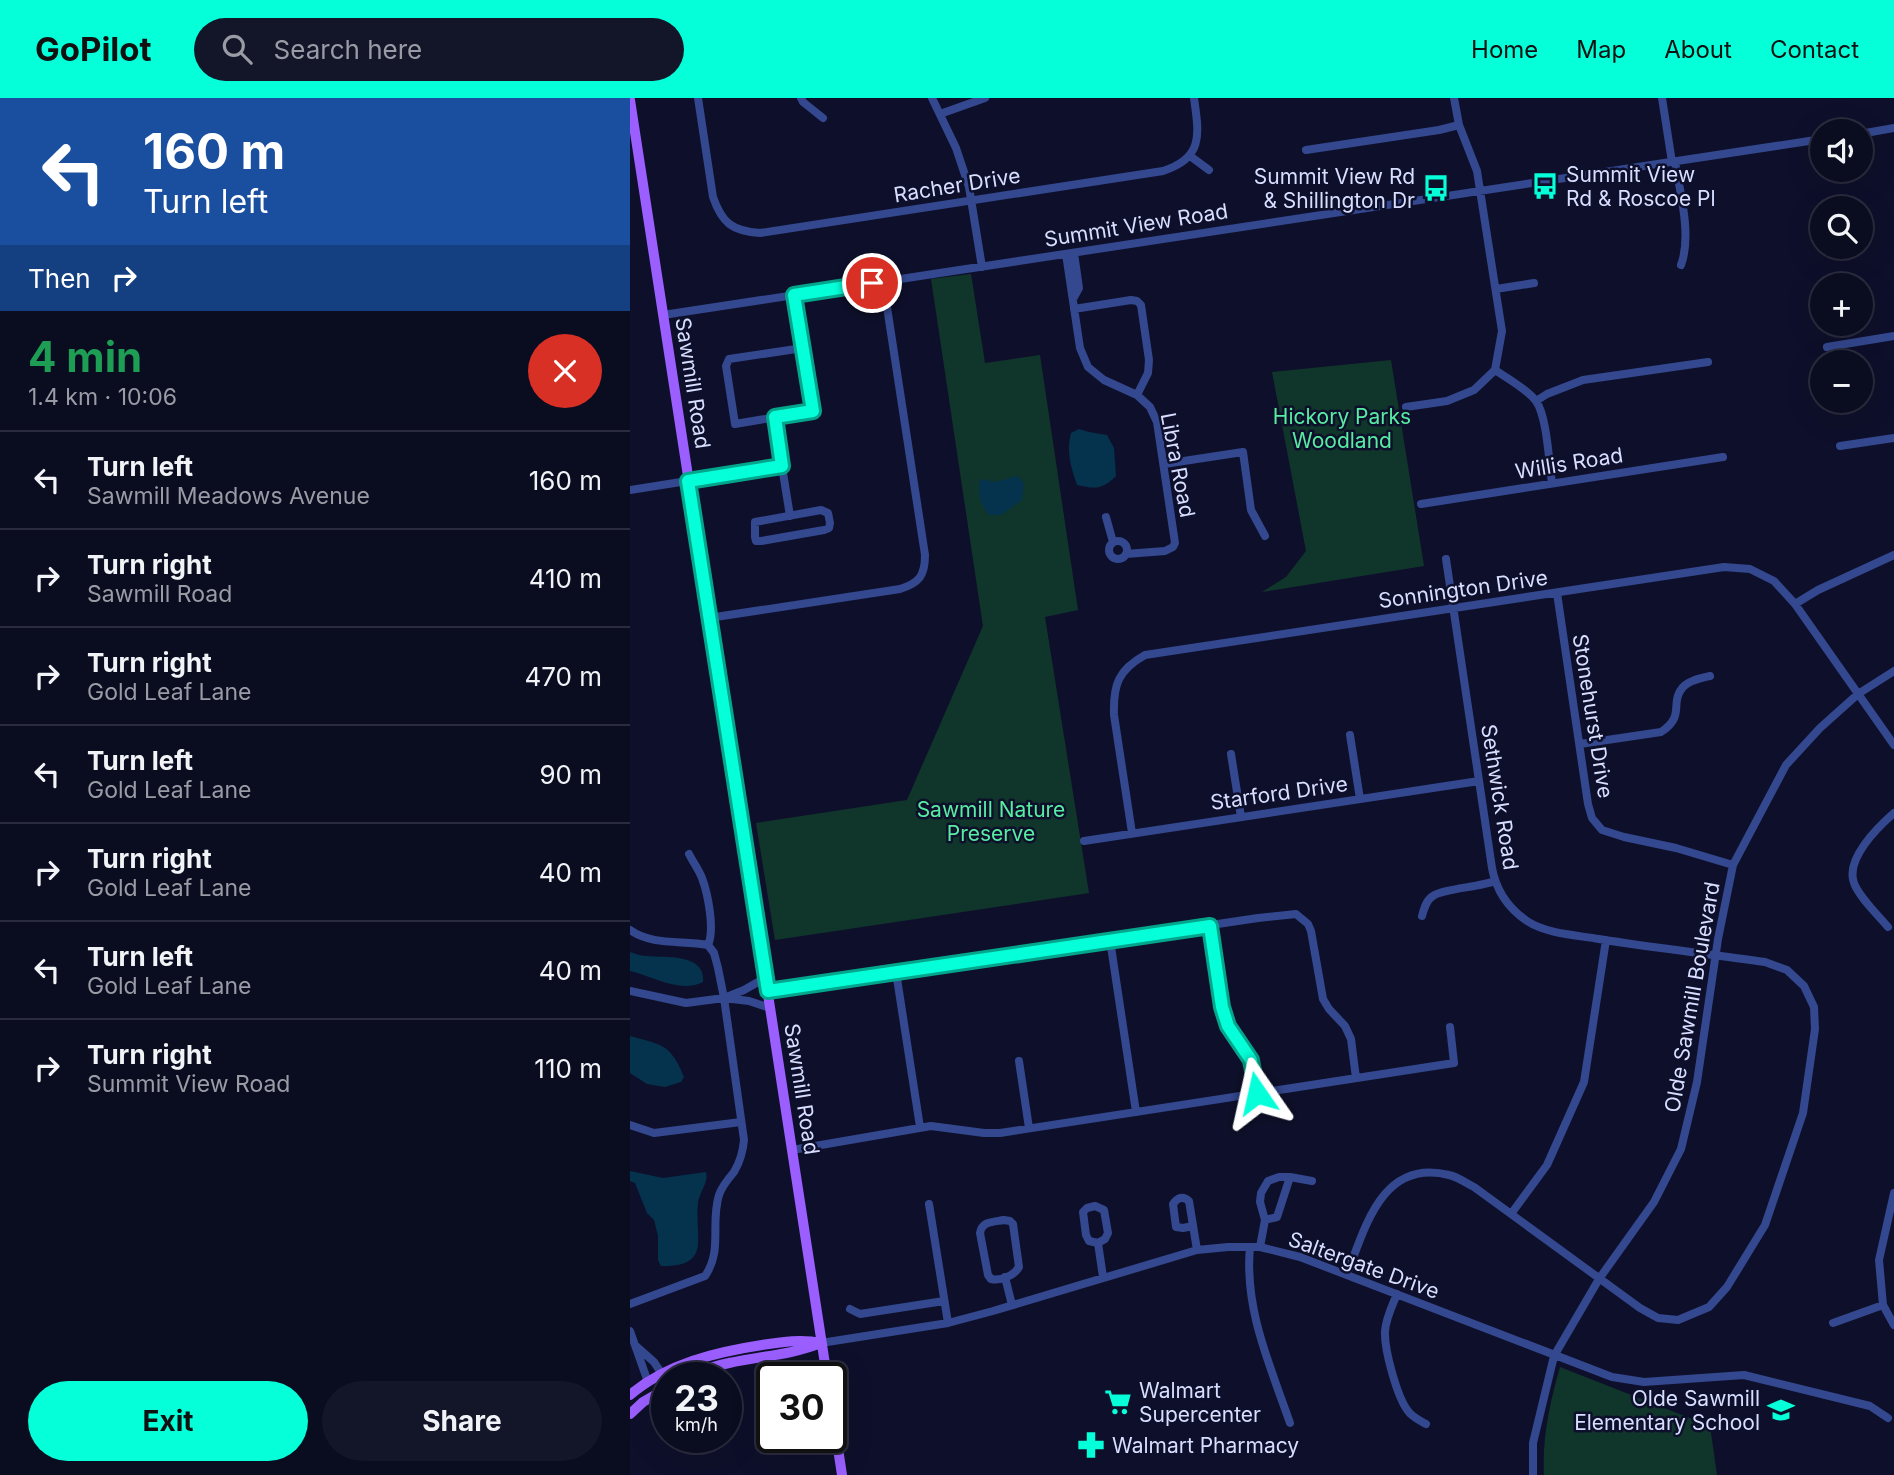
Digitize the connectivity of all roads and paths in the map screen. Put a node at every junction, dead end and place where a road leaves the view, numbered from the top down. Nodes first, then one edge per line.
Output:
1 (698, 98) edge
2 (801, 98) edge
3 (932, 98) edge
4 (985, 98) edge
5 (1194, 98) edge
6 (1454, 98) edge
7 (1662, 98) edge
8 (630, 100) edge
9 (940, 114) junction
10 (823, 117) dead end
11 (1460, 125) junction
12 (1894, 128) edge
13 (1873, 132) edge
14 (1810, 141) edge
15 (1306, 150) dead end
16 (1190, 156) junction
17 (1673, 162) junction
18 (1209, 170) dead end
19 (1480, 191) junction
20 (971, 200) junction
21 (1070, 253) junction
22 (1681, 265) dead end
23 (982, 267) junction
24 (883, 281) junction
25 (1534, 283) dead end
26 (1496, 289) junction
27 (794, 295) junction
28 (1074, 309) junction
29 (663, 315) junction
30 (1894, 336) edge
31 (1827, 346) dead end
32 (803, 348) junction
33 (1708, 362) dead end
34 (1495, 370) junction
35 (1137, 395) junction
36 (1536, 401) junction
37 (1406, 407) dead end
38 (775, 417) junction
39 (1894, 438) edge
40 (1840, 446) dead end
41 (1723, 457) dead end
42 (1164, 464) junction
43 (782, 466) junction
44 (688, 481) junction
45 (1552, 483) junction
46 (630, 490) edge
47 (1421, 504) dead end
48 (790, 516) junction
49 (1107, 517) dead end
50 (1265, 536) dead end
51 (1113, 542) junction
52 (1126, 554) junction
53 (1894, 555) edge
54 (1446, 559) dead end
55 (1557, 593) junction
56 (1795, 604) junction
57 (1454, 607) junction
58 (709, 618) junction
59 (1894, 671) edge
60 (1710, 676) dead end
61 (1858, 694) junction
62 (1350, 735) dead end
63 (1580, 744) junction
64 (1894, 745) edge
65 (1231, 754) dead end
66 (1479, 781) junction
67 (1360, 799) junction
68 (1894, 813) edge
69 (1241, 817) junction
70 (1132, 833) junction
71 (1084, 841) dead end
72 (689, 854) dead end
73 (1733, 865) junction
74 (1494, 881) junction
75 (1422, 916) dead end
76 (1210, 926) junction
77 (1888, 927) dead end
78 (630, 929) edge
79 (1110, 940) junction
80 (1606, 940) junction
81 (708, 945) junction
82 (1716, 955) junction
83 (896, 972) junction
84 (765, 978) junction
85 (630, 991) edge
86 (768, 991) junction
87 (724, 998) junction
88 (770, 1008) junction
89 (1450, 1027) dead end
90 (1019, 1061) dead end
91 (1356, 1078) junction
92 (1257, 1093) junction
93 (1136, 1112) junction
94 (741, 1122) junction
95 (630, 1125) edge
96 (920, 1128) junction
97 (1029, 1128) junction
98 (792, 1150) junction
99 (1290, 1177) junction
100 (1312, 1181) dead end
101 (1894, 1193) edge
102 (929, 1204) dead end
103 (1511, 1214) junction
104 (1265, 1220) junction
105 (1891, 1221) edge
106 (1193, 1226) dead end
107 (1098, 1243) junction
108 (1250, 1247) junction
109 (1260, 1247) junction
110 (1197, 1250) junction
111 (1347, 1274) junction
112 (1103, 1277) junction
113 (1005, 1278) junction
114 (1599, 1279) junction
115 (1397, 1294) junction
116 (944, 1301) junction
117 (630, 1304) edge
118 (1012, 1305) junction
119 (1883, 1305) junction
120 (850, 1309) dead end
121 (948, 1323) junction
122 (1833, 1323) dead end
123 (1894, 1325) edge
124 (630, 1331) edge
125 (821, 1343) junction
126 (636, 1346) junction
127 (1554, 1356) junction
128 (653, 1362) edge
129 (691, 1362) edge
130 (735, 1362) edge
131 (824, 1362) edge
132 (651, 1380) edge
133 (648, 1382) junction
134 (630, 1395) edge
135 (651, 1397) edge
136 (630, 1414) edge
137 (1888, 1418) dead end
138 (1290, 1423) dead end
139 (1426, 1424) dead end
140 (839, 1453) edge
141 (842, 1475) edge
142 (1533, 1475) edge

1 - 20 street, Racher Drive
2 - 10 street
3 - 9 street
4 - 9 street
5 - 16 street
6 - 11 street
7 - 17 street
8 - 29 main road, Sawmill Road
9 - 20 street
11 - 15 street
11 - 19 street
12 - 13 street
14 - 17 street, Summit View Road
16 - 18 street
16 - 20 street, Racher Drive
17 - 19 street, Summit View Road
17 - 22 street
19 - 21 street, Summit View Road
19 - 26 street
20 - 23 street
21 - 23 street, Summit View Road
21 - 28 street, Libra Road
23 - 24 street, Summit View Road
24 - 27 street, Summit View Road
24 - 58 street
25 - 26 street
26 - 34 street
27 - 29 street, Summit View Road
27 - 32 street
28 - 35 street, Libra Road
28 - 35 street
29 - 44 main road, Sawmill Road
30 - 31 street
32 - 38 street
32 - 38 street
33 - 36 street
34 - 36 street
34 - 37 street
35 - 42 street, Libra Road
36 - 45 street
38 - 43 street
39 - 40 street
41 - 45 street, Willis Road
42 - 50 street
42 - 52 street, Libra Road
43 - 44 street
43 - 48 street
44 - 46 street
44 - 58 main road, Sawmill Road
45 - 47 street, Willis Road
48 - 48 street
49 - 51 street
51 - 52 street
51 - 52 street
53 - 56 street
54 - 57 street, Sethwick Road
55 - 56 street, Sonnington Drive
55 - 57 street, Sonnington Drive
55 - 63 street, Stonehurst Drive
56 - 61 street, Sonnington Drive
57 - 66 street, Sethwick Road
57 - 70 street, Sonnington Drive
58 - 84 main road, Sawmill Road
59 - 61 street, Olde Sawmill Boulevard
60 - 63 street
61 - 64 street, Sonnington Drive
61 - 73 street, Olde Sawmill Boulevard
62 - 67 street
63 - 73 street, Stonehurst Drive
65 - 69 street
66 - 67 street, Starford Drive
66 - 74 street, Sethwick Road
67 - 69 street, Starford Drive
68 - 77 street
69 - 70 street, Starford Drive
70 - 71 street, Starford Drive
72 - 81 street
73 - 82 street, Olde Sawmill Boulevard
74 - 75 street
74 - 80 street, Sethwick Road
76 - 79 street
76 - 91 street
76 - 92 street
78 - 81 street
79 - 83 street
79 - 93 street
80 - 82 street, Sethwick Road
80 - 103 street
81 - 87 street
82 - 114 street, Olde Sawmill Boulevard
82 - 114 street, Sethwick Road
83 - 86 street
83 - 96 street
84 - 86 main road, Sawmill Road
84 - 87 street
85 - 87 street
86 - 88 main road, Sawmill Road
87 - 88 street
87 - 94 street
88 - 98 main road, Sawmill Road
89 - 91 street
90 - 97 street
91 - 92 street
92 - 93 street
93 - 97 street
94 - 95 street
94 - 117 street
96 - 97 street
96 - 98 street
98 - 125 main road, Sawmill Road
99 - 100 street
99 - 104 street
99 - 104 street
101 - 105 street
102 - 116 street
103 - 111 street, Sethwick Road
103 - 114 street, Sethwick Road
104 - 109 street
105 - 119 street
106 - 110 street
107 - 107 street
107 - 112 street
108 - 109 street, Saltergate Drive
108 - 110 street, Saltergate Drive
108 - 138 street
109 - 111 street, Saltergate Drive
110 - 112 street, Saltergate Drive
111 - 115 street, Saltergate Drive
112 - 118 street, Saltergate Drive
113 - 113 street
113 - 118 street
114 - 127 street, Olde Sawmill Boulevard
115 - 127 street, Saltergate Drive
115 - 139 street
116 - 120 street
116 - 121 street
118 - 121 street, Saltergate Drive
119 - 122 street
119 - 123 street
121 - 125 street, Saltergate Drive
124 - 126 street
125 - 129 main road
125 - 130 main road
125 - 131 main road, Sawmill Road
126 - 128 street
126 - 133 street
127 - 137 street, Saltergate Drive
127 - 142 street, Olde Sawmill Boulevard
132 - 133 main road
133 - 134 main road
135 - 136 main road
140 - 141 main road

